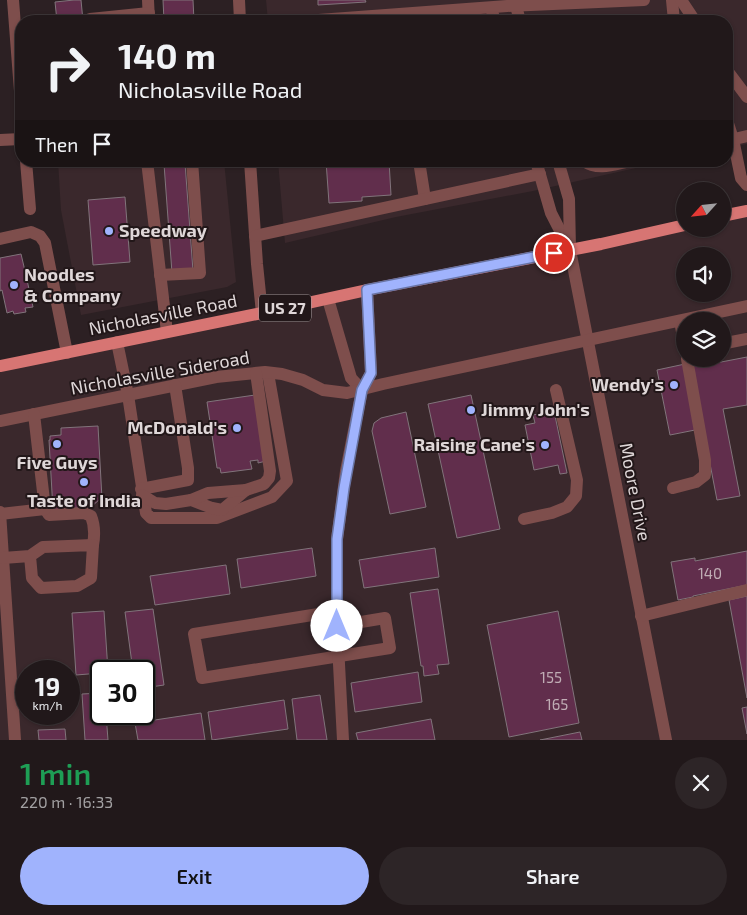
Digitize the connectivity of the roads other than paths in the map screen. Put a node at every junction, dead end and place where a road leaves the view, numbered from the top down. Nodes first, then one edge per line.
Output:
1 (13, 0) edge
2 (148, 0) edge
3 (239, 0) edge
4 (644, 0) edge
5 (672, 0) edge
6 (680, 0) edge
7 (516, 6) junction
8 (491, 8) junction
9 (149, 15) edge
10 (240, 15) edge
11 (427, 15) edge
12 (493, 15) edge
13 (518, 15) edge
14 (673, 15) edge
15 (682, 15) edge
16 (691, 15) edge
17 (15, 26) edge
18 (733, 78) edge
19 (747, 97) edge
20 (747, 136) edge
21 (15, 139) edge
22 (733, 139) edge
23 (0, 140) edge
24 (733, 153) edge
25 (26, 167) edge
26 (149, 167) edge
27 (192, 167) edge
28 (250, 167) edge
29 (420, 167) edge
30 (538, 167) edge
31 (560, 167) edge
32 (540, 174) junction
33 (747, 185) edge
34 (425, 199) junction
35 (30, 209) dead end
36 (747, 210) edge
37 (731, 214) edge
38 (676, 227) edge
39 (255, 236) junction
40 (0, 239) edge
41 (570, 250) junction
42 (160, 275) junction
43 (367, 290) junction
44 (328, 299) junction
45 (747, 306) edge
46 (720, 312) edge
47 (262, 313) junction
48 (676, 322) edge
49 (167, 332) junction
50 (747, 339) edge
51 (588, 341) junction
52 (117, 342) junction
53 (731, 342) edge
54 (67, 353) junction
55 (0, 366) edge
56 (688, 367) edge
57 (262, 373) junction
58 (175, 385) junction
59 (362, 390) junction
60 (556, 390) dead end
61 (128, 395) junction
62 (34, 414) junction
63 (0, 421) edge
64 (672, 488) dead end
65 (246, 490) junction
66 (142, 492) junction
67 (191, 500) junction
68 (45, 509) junction
69 (0, 513) edge
70 (524, 519) dead end
71 (93, 545) junction
72 (30, 556) junction
73 (3, 558) junction
74 (747, 590) edge
75 (337, 610) junction
76 (641, 616) junction
77 (337, 626) junction
78 (338, 656) junction
79 (15, 740) edge
80 (342, 740) edge
81 (666, 740) edge

1 - 17 street
2 - 9 street
3 - 10 street
4 - 7 street
5 - 14 street
6 - 15 street
6 - 16 street
7 - 8 street
7 - 13 street
8 - 11 street
8 - 12 street
18 - 19 street
20 - 22 street
21 - 23 street
24 - 33 street
25 - 35 street
26 - 42 street
27 - 42 street
28 - 39 street
29 - 34 street
30 - 32 street
31 - 41 street
32 - 34 street
32 - 41 street
34 - 39 street
36 - 37 main road
38 - 41 main road, Nicholasville Road / US 27
39 - 47 street
40 - 54 street
41 - 43 main road, Nicholasville Road / US 27
41 - 51 street, Moore Drive
42 - 49 street
43 - 44 main road, Nicholasville Road / US 27
43 - 59 street
44 - 47 main road, Nicholasville Road / US 27
44 - 59 street
45 - 46 street, Nicholasville Sideroad
47 - 49 main road, Nicholasville Road / US 27
48 - 51 street, Nicholasville Sideroad
49 - 52 main road, Nicholasville Road / US 27
50 - 53 street
51 - 59 street, Nicholasville Sideroad
51 - 76 street, Moore Drive
52 - 54 main road, Nicholasville Road / US 27
52 - 61 street
54 - 55 main road, Nicholasville Road / US 27
56 - 64 street
57 - 58 street, Nicholasville Sideroad
57 - 59 street, Nicholasville Sideroad
57 - 65 street
57 - 66 street
58 - 61 street, Nicholasville Sideroad
58 - 66 street
59 - 75 street
60 - 70 street
61 - 62 street, Nicholasville Sideroad
61 - 66 street
62 - 63 street, Nicholasville Sideroad
62 - 68 street
65 - 67 street
65 - 67 street
66 - 67 street
68 - 69 street
68 - 71 street
69 - 73 street
71 - 72 street
71 - 72 street
72 - 73 street
73 - 79 street
74 - 76 street
75 - 77 street
75 - 78 street
76 - 81 street, Moore Drive
77 - 78 street
77 - 78 street
78 - 80 street

